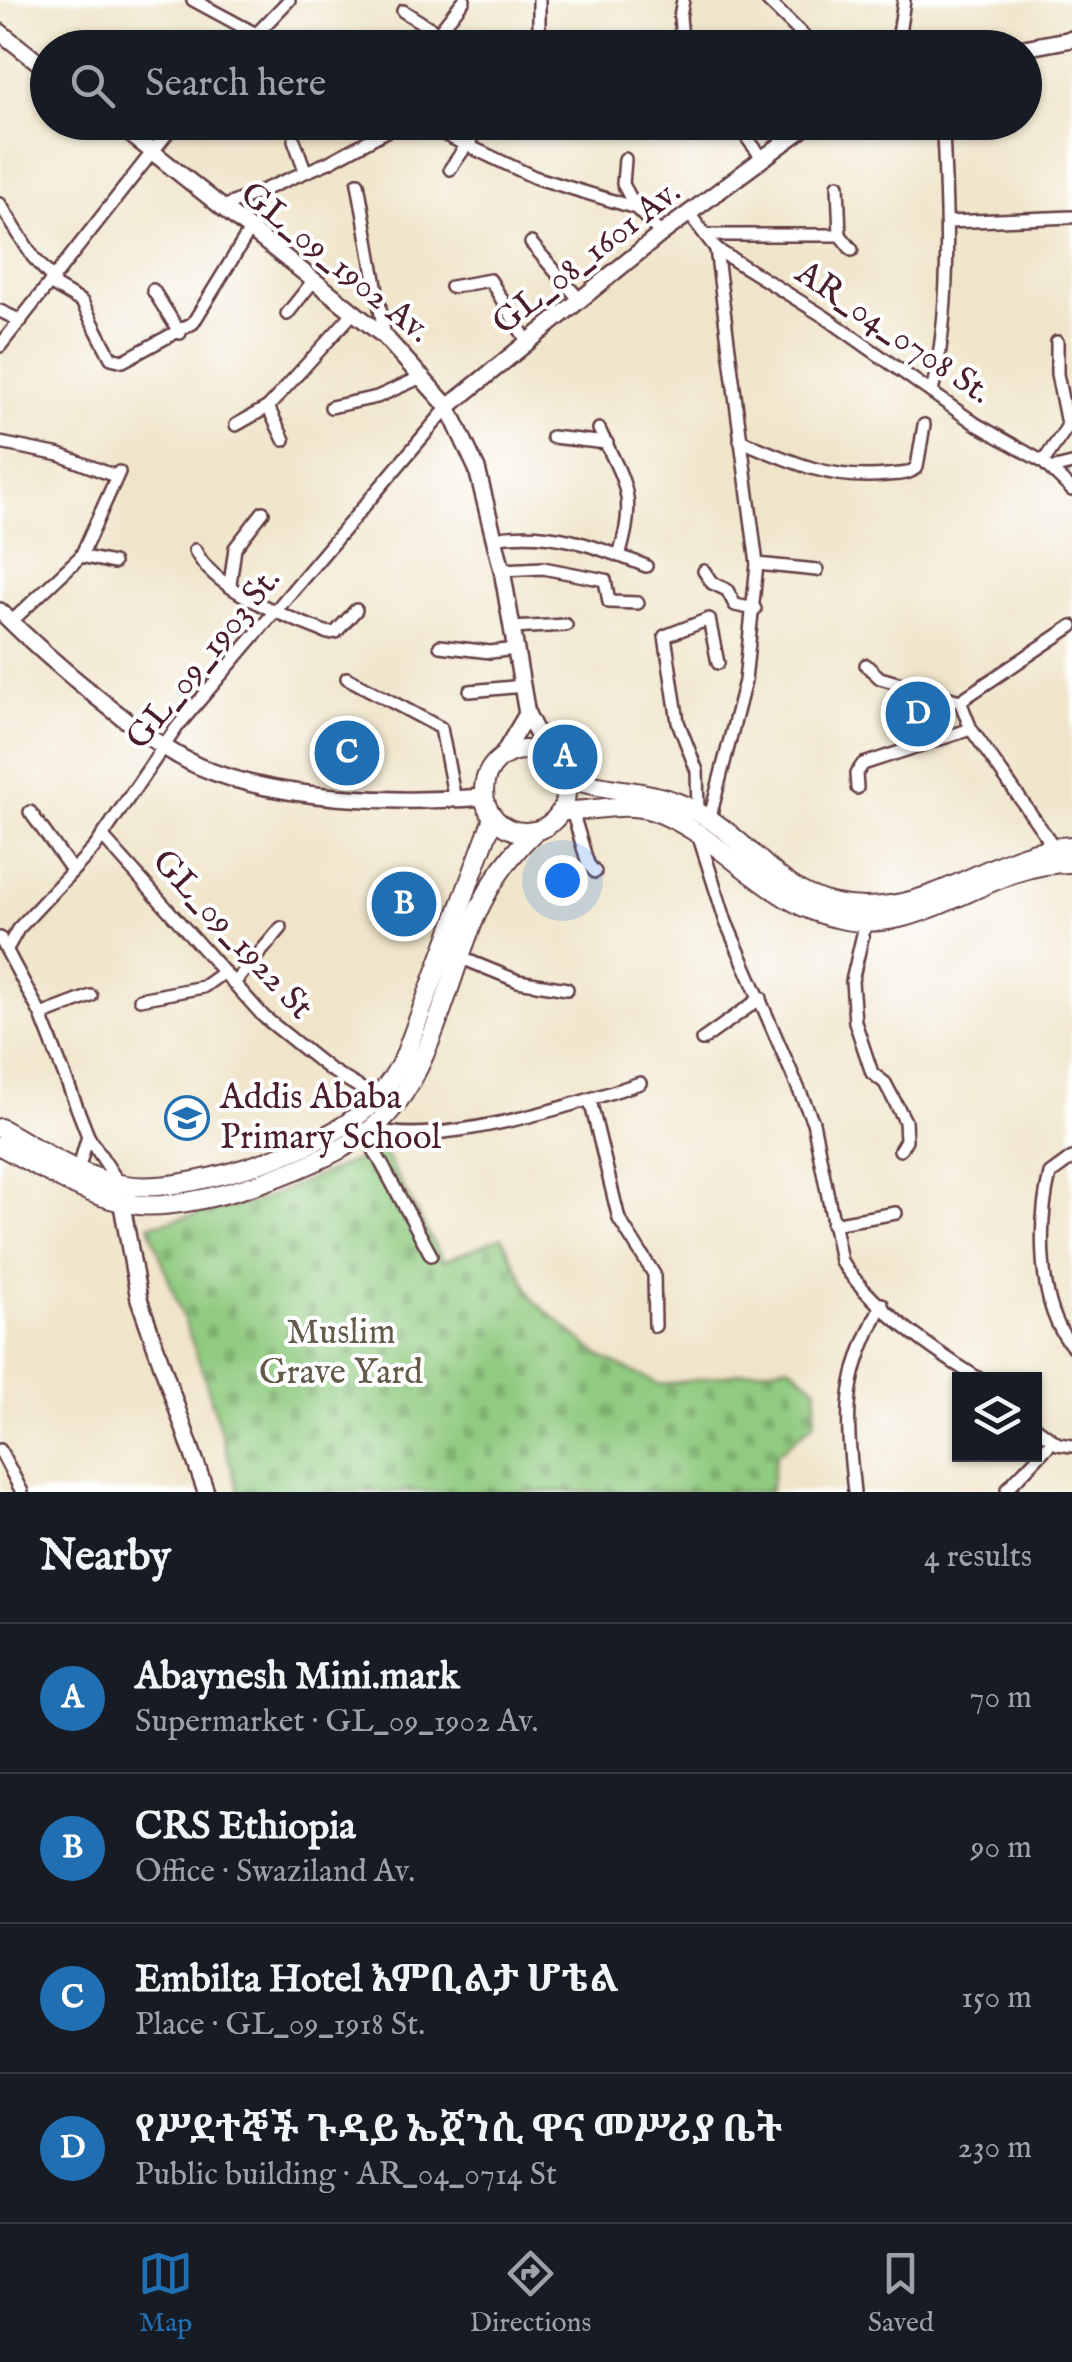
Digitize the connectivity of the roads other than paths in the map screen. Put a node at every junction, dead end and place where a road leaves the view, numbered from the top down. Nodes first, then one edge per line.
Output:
1 (194, 0) edge
2 (289, 0) edge
3 (464, 0) edge
4 (539, 0) edge
5 (683, 0) edge
6 (766, 0) edge
7 (902, 0) edge
8 (403, 11) dead end
9 (250, 30) edge
10 (259, 30) edge
11 (433, 30) edge
12 (440, 30) edge
13 (539, 30) edge
14 (682, 30) edge
15 (797, 30) edge
16 (899, 30) edge
17 (0, 32) edge
18 (1072, 39) edge
19 (1042, 45) edge
20 (30, 56) edge
21 (137, 140) edge
22 (160, 140) edge
23 (294, 140) dead end
24 (366, 140) edge
25 (450, 140) edge
26 (470, 140) edge
27 (749, 140) edge
28 (788, 140) edge
29 (943, 140) edge
30 (464, 148) junction
31 (151, 151) junction
32 (625, 158) dead end
33 (763, 159) junction
34 (305, 170) junction
35 (450, 170) dead end
36 (358, 182) dead end
37 (838, 186) dead end
38 (0, 204) edge
39 (221, 208) junction
40 (636, 208) junction
41 (690, 215) junction
42 (1072, 217) edge
43 (948, 222) junction
44 (250, 230) junction
45 (661, 234) junction
46 (706, 235) junction
47 (840, 235) junction
48 (531, 243) dead end
49 (716, 249) junction
50 (852, 250) dead end
51 (314, 280) junction
52 (52, 282) junction
53 (451, 288) dead end
54 (153, 290) dead end
55 (579, 299) junction
56 (0, 311) edge
57 (355, 311) junction
58 (287, 314) dead end
59 (21, 321) junction
60 (180, 333) junction
61 (386, 337) junction
62 (527, 342) junction
63 (1058, 342) dead end
64 (0, 346) edge
65 (424, 376) junction
66 (932, 392) junction
67 (268, 407) junction
68 (332, 407) dead end
69 (448, 408) junction
70 (1070, 422) edge
71 (236, 425) dead end
72 (924, 425) dead end
73 (598, 429) dead end
74 (552, 436) dead end
75 (284, 440) dead end
76 (740, 440) junction
77 (0, 443) edge
78 (606, 443) junction
79 (1072, 464) edge
80 (1047, 465) junction
81 (1072, 490) edge
82 (263, 512) dead end
83 (494, 538) junction
84 (196, 550) dead end
85 (81, 556) junction
86 (619, 556) junction
87 (112, 563) dead end
88 (757, 564) junction
89 (646, 566) dead end
90 (502, 570) junction
91 (816, 570) dead end
92 (704, 571) dead end
93 (230, 584) junction
94 (638, 603) dead end
95 (756, 609) junction
96 (356, 610) dead end
97 (276, 612) junction
98 (6, 617) edge
99 (566, 625) dead end
100 (1072, 626) edge
101 (512, 628) junction
102 (440, 646) dead end
103 (516, 649) junction
104 (718, 663) dead end
105 (866, 665) dead end
106 (347, 678) dead end
107 (523, 686) junction
108 (470, 691) dead end
109 (962, 699) junction
110 (526, 714) junction
111 (972, 729) junction
112 (163, 746) junction
113 (502, 756) junction
114 (548, 756) junction
115 (567, 778) junction
116 (857, 788) dead end
117 (484, 797) junction
118 (455, 800) junction
119 (567, 811) junction
120 (30, 812) dead end
121 (493, 818) junction
122 (702, 822) junction
123 (536, 831) junction
124 (102, 836) junction
125 (1063, 846) edge
126 (1072, 863) edge
127 (72, 870) junction
128 (595, 872) dead end
129 (866, 921) junction
130 (282, 928) dead end
131 (4, 943) edge
132 (459, 958) junction
133 (224, 972) junction
134 (234, 982) junction
135 (567, 989) dead end
136 (91, 996) dead end
137 (761, 998) junction
138 (140, 999) dead end
139 (41, 1015) junction
140 (702, 1040) dead end
141 (640, 1083) dead end
142 (377, 1098) junction
143 (590, 1100) junction
144 (0, 1128) edge
145 (372, 1128) junction
146 (88, 1136) junction
147 (0, 1146) edge
148 (900, 1150) dead end
149 (1072, 1158) edge
150 (78, 1170) junction
151 (120, 1193) junction
152 (896, 1213) dead end
153 (832, 1224) junction
154 (431, 1255) dead end
155 (882, 1304) junction
156 (655, 1326) dead end
157 (1072, 1346) edge
158 (969, 1372) edge
159 (1042, 1432) edge
160 (1054, 1441) junction
161 (1072, 1446) edge
162 (0, 1450) edge
163 (1007, 1489) dead end
164 (22, 1492) edge
165 (206, 1492) edge
166 (854, 1492) edge

1 - 9 street
2 - 10 street
3 - 12 street
4 - 13 street
5 - 14 street
6 - 15 street
7 - 16 street
8 - 11 street
17 - 20 main road
18 - 19 main road
21 - 31 main road, GL_09_1902 Av.
22 - 31 street
23 - 34 street
24 - 34 street
25 - 30 street
26 - 30 street
27 - 33 street
28 - 33 main road, GL_08_1601 Av.
29 - 43 street
30 - 35 street
30 - 40 street
31 - 39 main road, GL_09_1902 Av.
31 - 52 street
32 - 40 street
33 - 41 main road, GL_08_1601 Av.
34 - 39 street
36 - 61 street
37 - 47 street
38 - 52 street
39 - 44 main road, GL_09_1902 Av.
40 - 45 street
41 - 45 main road, GL_08_1601 Av.
41 - 46 street, AR_04_0708 St.
42 - 43 street
43 - 66 street
44 - 51 main road, GL_09_1902 Av.
44 - 60 street
45 - 55 main road, GL_08_1601 Av.
46 - 47 street
46 - 49 street, AR_04_0708 St.
47 - 50 street
48 - 55 street
49 - 66 street, AR_04_0708 St.
49 - 76 street
51 - 57 main road, GL_09_1902 Av.
51 - 58 street
52 - 59 street
52 - 60 street
53 - 62 street
54 - 60 street
55 - 62 main road, GL_08_1601 Av.
56 - 59 street
57 - 61 main road, GL_09_1902 Av.
57 - 67 street
59 - 64 street
61 - 65 main road, GL_09_1902 Av.
62 - 69 main road, GL_08_1601 Av.
63 - 70 street
65 - 68 street, GL_09_1902 Av.
65 - 69 main road, GL_09_1902 Av.
66 - 80 street, AR_04_0708 St.
67 - 71 street
67 - 75 street
69 - 83 main road, GL_09_1902 Av.
69 - 97 street, GL_09_1903 St.
70 - 80 street
72 - 76 street
73 - 78 street
74 - 78 street
76 - 88 street
77 - 85 street
78 - 86 street
79 - 80 street
80 - 81 street, AR_04_0708 St.
82 - 93 street
83 - 86 street
83 - 90 main road, GL_09_1902 Av.
84 - 93 street
85 - 87 street
85 - 98 street
86 - 89 street
88 - 91 street
88 - 95 street
90 - 94 street
90 - 101 main road, GL_09_1902 Av.
92 - 95 street
93 - 97 street
95 - 122 street
96 - 97 street
97 - 112 street, GL_09_1903 St.
98 - 112 main road
99 - 101 street
100 - 109 street
101 - 103 main road, GL_09_1902 Av.
102 - 103 street
103 - 107 main road, GL_09_1902 Av.
104 - 122 street
105 - 109 street
106 - 118 street
107 - 108 street
107 - 110 main road, GL_09_1902 Av.
109 - 111 street
110 - 113 main road
110 - 114 main road, GL_09_1902 Av.
111 - 116 street
111 - 125 street
112 - 118 main road
112 - 124 street, GL_09_1903 St.
113 - 114 main road
113 - 117 main road
114 - 115 main road
115 - 119 main road
115 - 122 main road
117 - 118 main road
117 - 121 main road
119 - 122 main road
119 - 123 main road
119 - 128 street
120 - 127 street
121 - 123 main road
121 - 142 main road
122 - 125 main road
122 - 129 main road
122 - 137 street
123 - 132 main road
124 - 127 street, GL_09_1903 St.
124 - 133 street, GL_09_1922 St
126 - 129 main road
127 - 131 street, GL_09_1903 St.
129 - 148 street
130 - 134 street
131 - 139 street
132 - 135 street
132 - 145 main road
133 - 134 street, GL_09_1922 St
133 - 138 street
134 - 142 street, GL_09_1922 St
136 - 139 street
137 - 140 street
137 - 153 street
139 - 146 street
141 - 143 street
142 - 151 main road
143 - 145 street
143 - 156 street
144 - 150 main road
145 - 151 main road
145 - 154 street
146 - 150 street
146 - 151 street
147 - 151 main road
149 - 157 street
150 - 151 main road
151 - 165 main road
152 - 153 street
153 - 155 street
155 - 158 street
155 - 166 street
159 - 160 street
160 - 161 street
160 - 163 street
162 - 164 street

